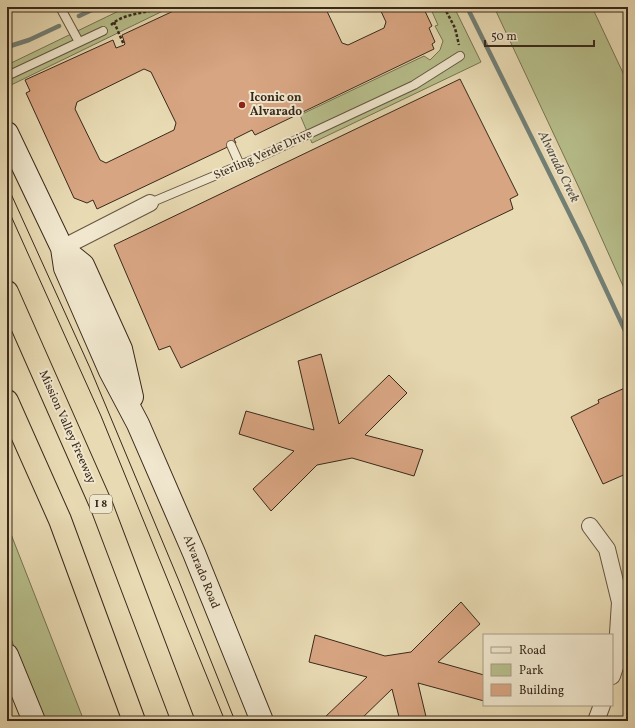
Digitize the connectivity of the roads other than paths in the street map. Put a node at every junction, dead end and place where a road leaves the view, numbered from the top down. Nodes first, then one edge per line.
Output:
1 (60, 7) edge
2 (103, 31) road end
3 (79, 42) junction
4 (460, 56) road end
5 (7, 76) edge
6 (7, 133) edge
7 (231, 145) dead end
8 (240, 165) junction
9 (150, 203) joint
10 (62, 248) junction
11 (7, 292) edge
12 (7, 401) edge
13 (590, 526) dead end
14 (617, 653) junction
15 (7, 655) edge
16 (628, 665) edge
17 (613, 673) edge
18 (602, 706) edge
19 (34, 721) edge
20 (134, 721) edge
21 (183, 721) edge
22 (262, 721) edge
23 (596, 721) edge

1 - 3 lane
2 - 3 lane
3 - 5 lane
4 - 8 lane, Sterling Verde Drive
6 - 10 street, Alvarado Road
7 - 8 lane
8 - 9 lane, Sterling Verde Drive
9 - 10 street, Sterling Verde Drive
10 - 22 street, Alvarado Road
11 - 21 highway, Mission Valley Freeway / I 8
12 - 20 highway
13 - 14 street
14 - 16 lane
14 - 17 street
15 - 19 street
18 - 23 street

